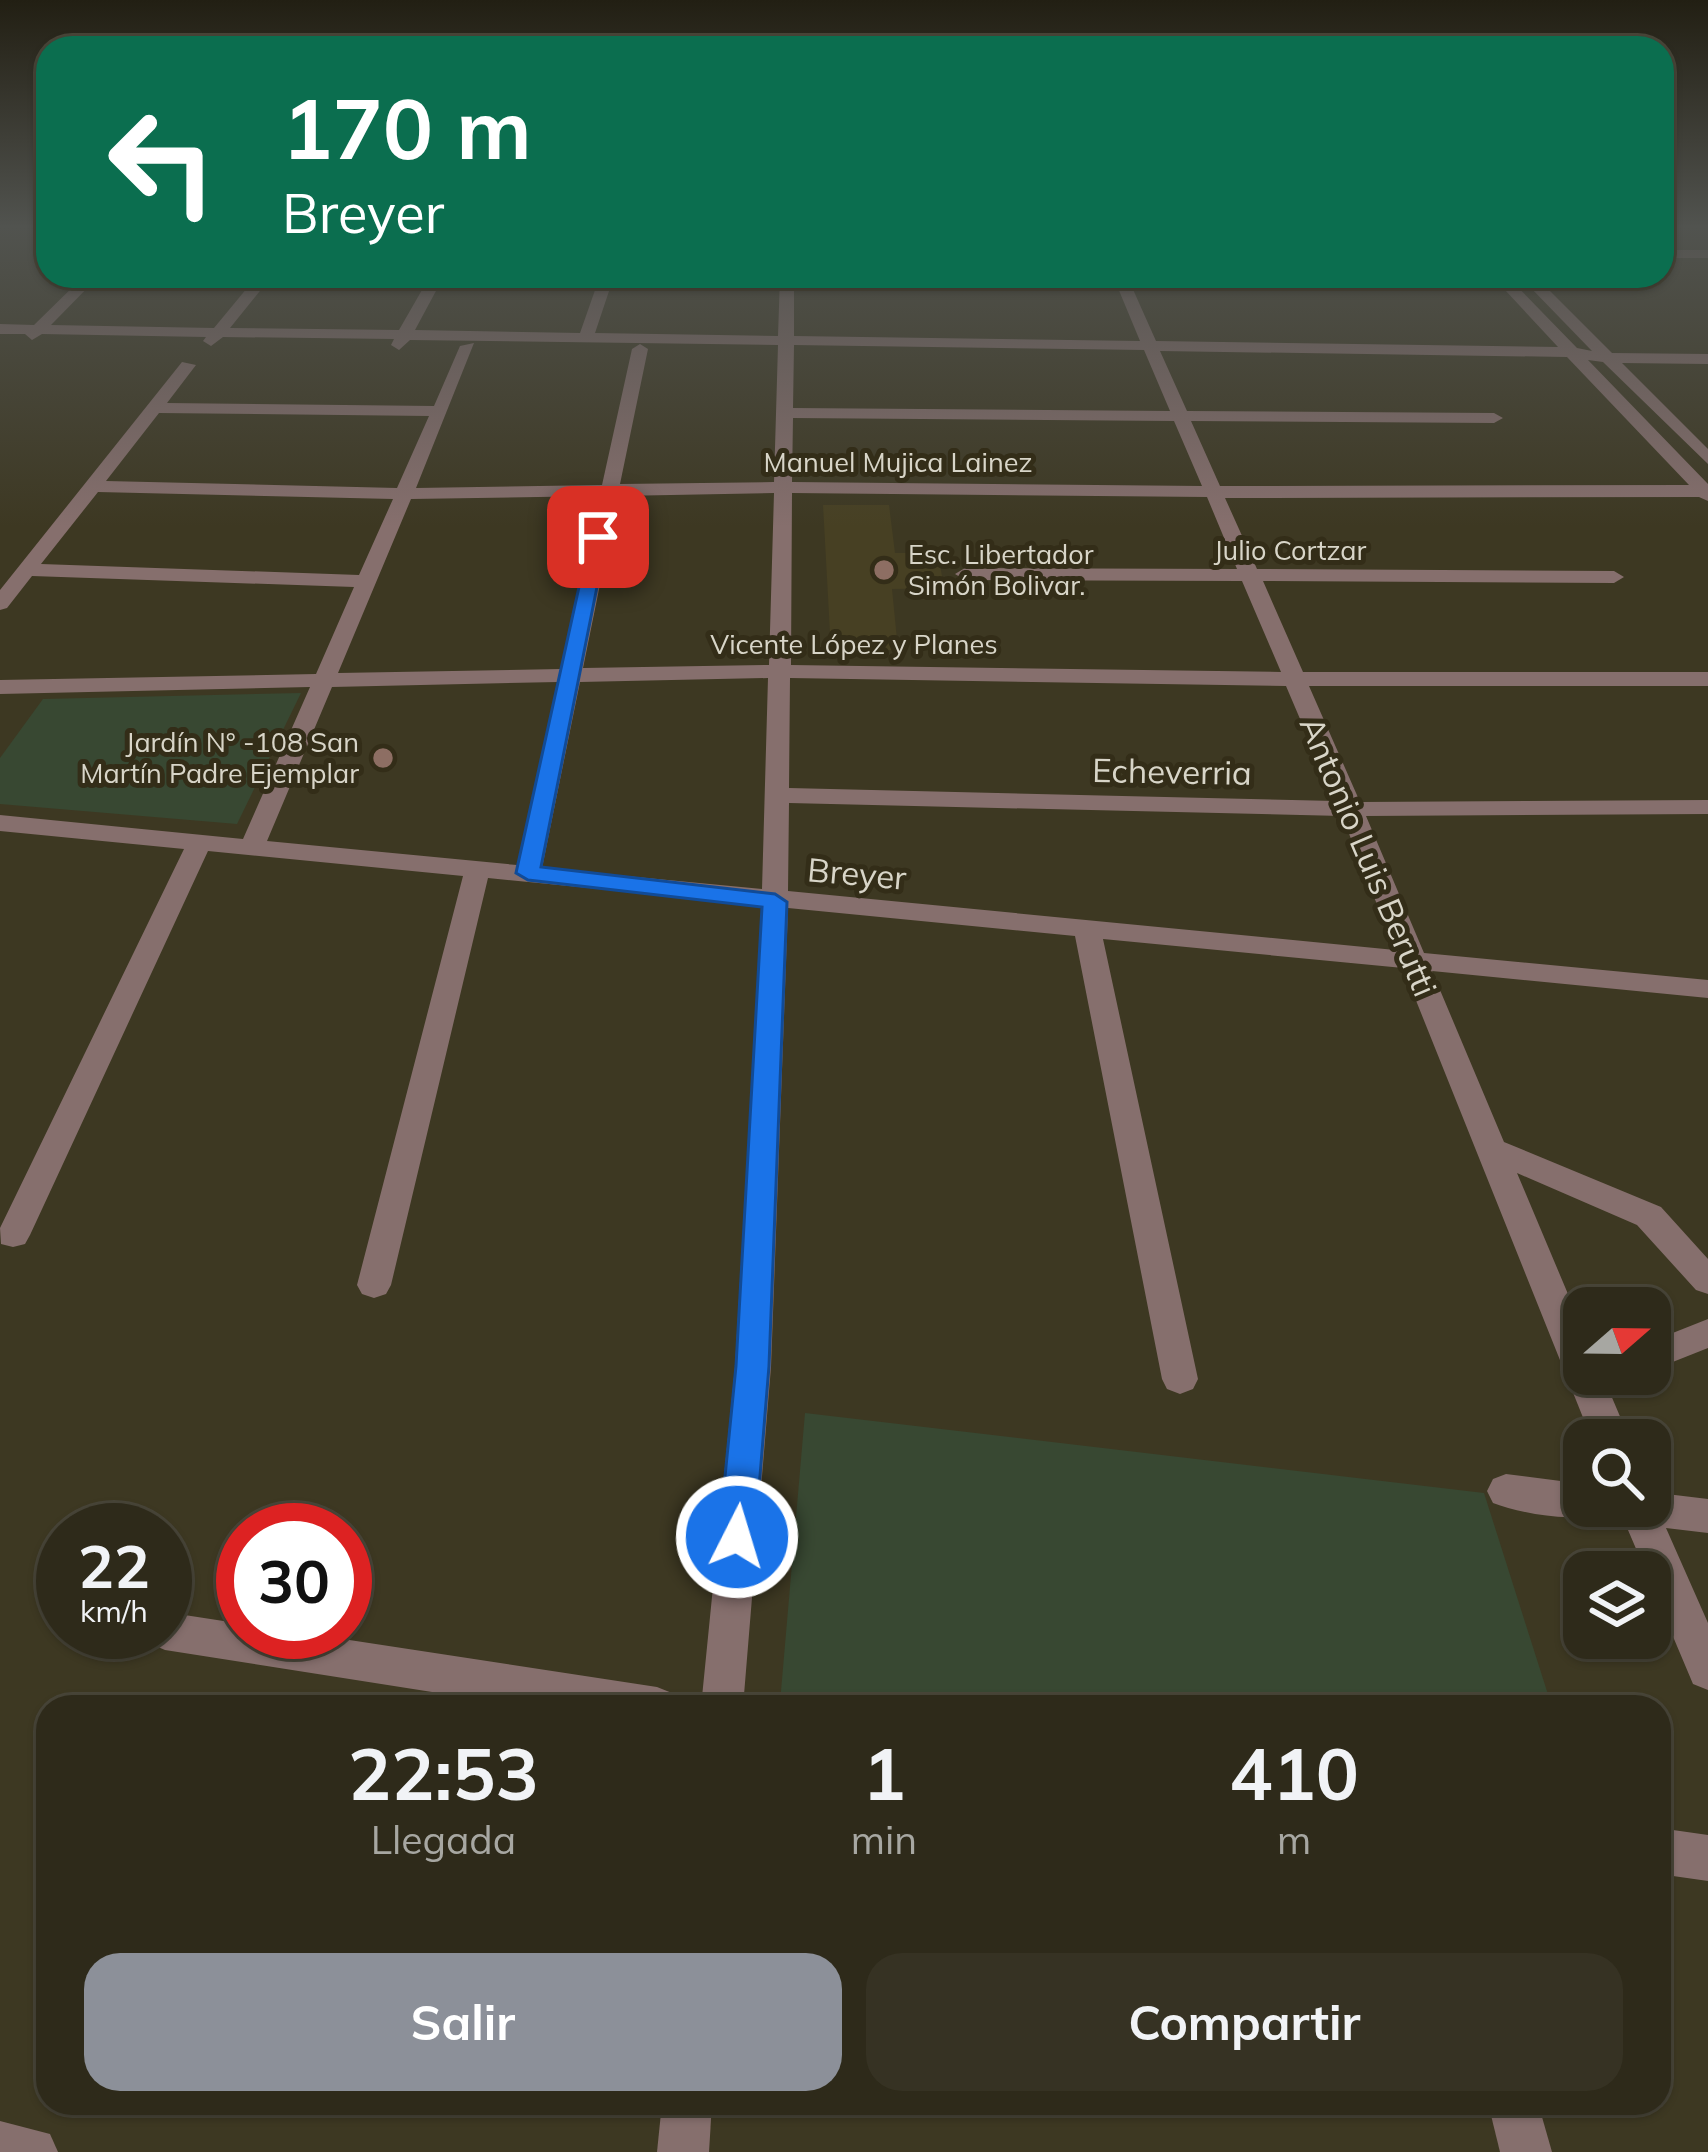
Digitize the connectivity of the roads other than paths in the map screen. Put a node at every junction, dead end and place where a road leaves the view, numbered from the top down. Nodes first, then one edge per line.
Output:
1 (40, 326) edge
2 (224, 326) edge
3 (409, 326) edge
4 (590, 326) edge
5 (787, 326) edge
6 (1143, 326) edge
7 (1548, 326) edge
8 (1576, 326) edge
9 (0, 329) edge
10 (32, 334) junction
11 (215, 337) junction
12 (586, 338) junction
13 (0, 339) edge
14 (402, 340) junction
15 (468, 346) junction
16 (787, 346) junction
17 (640, 349) junction
18 (1154, 351) junction
19 (1577, 357) junction
20 (1607, 358) junction
21 (1708, 358) edge
22 (188, 364) dead end
23 (153, 408) junction
24 (438, 411) junction
25 (787, 413) junction
26 (1494, 418) dead end
27 (1184, 419) junction
28 (1708, 459) edge
29 (91, 486) junction
30 (786, 487) junction
31 (608, 490) junction
32 (1215, 492) junction
33 (1706, 493) edge
34 (403, 494) junction
35 (27, 570) junction
36 (965, 574) dead end
37 (1250, 577) junction
38 (1614, 577) dead end
39 (365, 581) junction
40 (0, 604) edge
41 (782, 671) junction
42 (569, 676) junction
43 (1294, 679) junction
44 (1708, 679) edge
45 (321, 684) junction
46 (0, 687) edge
47 (779, 795) junction
48 (1708, 807) edge
49 (1351, 809) junction
50 (0, 823) edge
51 (201, 839) junction
52 (253, 844) junction
53 (478, 868) junction
54 (528, 873) junction
55 (775, 902) junction
56 (1088, 931) junction
57 (1414, 961) junction
58 (1708, 989) edge
59 (1490, 1149) junction
60 (13, 1235) dead end
61 (1708, 1281) edge
62 (374, 1285) dead end
63 (1563, 1304) edge
64 (1708, 1333) edge
65 (1671, 1348) edge
66 (1180, 1379) dead end
67 (1506, 1492) dead end
68 (1563, 1499) edge
69 (1671, 1512) edge
70 (1708, 1516) edge
71 (1641, 1527) edge
72 (192, 1634) edge
73 (1708, 1670) edge
74 (580, 1695) edge
75 (723, 1695) edge
76 (1671, 1853) edge
77 (1708, 1858) edge
78 (686, 2115) edge
79 (1516, 2115) edge
80 (0, 2146) edge
81 (32, 2152) edge
82 (683, 2152) edge
83 (1526, 2152) edge

1 - 10 street
2 - 11 street
3 - 14 street
4 - 12 street
5 - 16 street
6 - 18 street, Antonio Luis Berutti
7 - 19 street
8 - 20 street
9 - 10 street
10 - 11 street
10 - 13 street
11 - 14 street
12 - 14 street
12 - 16 street
14 - 15 street
15 - 17 street
15 - 24 street
16 - 17 street
16 - 18 street
16 - 25 street
17 - 31 street
18 - 19 street
18 - 27 street, Antonio Luis Berutti
19 - 20 street
19 - 33 street
20 - 21 street
20 - 28 street
22 - 23 street
23 - 24 street
23 - 29 street
24 - 34 street
25 - 27 street
25 - 30 street
26 - 27 street
27 - 32 street, Antonio Luis Berutti
29 - 34 street, Manuel Mujica Lainez
29 - 35 street
30 - 31 street, Manuel Mujica Lainez
30 - 32 street, Manuel Mujica Lainez
30 - 41 street
31 - 34 street, Manuel Mujica Lainez
31 - 42 street
32 - 33 street, Manuel Mujica Lainez
32 - 37 street, Antonio Luis Berutti
34 - 39 street
35 - 39 street
35 - 40 street
36 - 37 street, Julio Cortzar
37 - 38 street, Julio Cortzar
37 - 43 street, Antonio Luis Berutti
39 - 45 street
41 - 42 street, Vicente López y Planes
41 - 43 street, Vicente López y Planes
41 - 47 street
42 - 45 street, Vicente López y Planes
42 - 54 street
43 - 44 street, Vicente López y Planes
43 - 49 street, Antonio Luis Berutti
45 - 46 street, Vicente López y Planes
45 - 52 street
47 - 49 street, Echeverria
47 - 55 street
48 - 49 street, Echeverria
49 - 57 street, Antonio Luis Berutti
50 - 51 street, Breyer
51 - 52 street, Breyer
51 - 60 street
52 - 53 street, Breyer
53 - 54 street, Breyer
53 - 62 street
54 - 55 street, Breyer
55 - 56 street, Breyer
55 - 75 street
56 - 57 street, Breyer
56 - 66 street
57 - 58 street, Breyer
57 - 59 street, Antonio Luis Berutti
59 - 61 street
59 - 63 street, Antonio Luis Berutti
64 - 65 street
67 - 68 street
69 - 70 street
71 - 73 street
72 - 74 street
76 - 77 street
78 - 82 street
79 - 83 street
80 - 81 street

